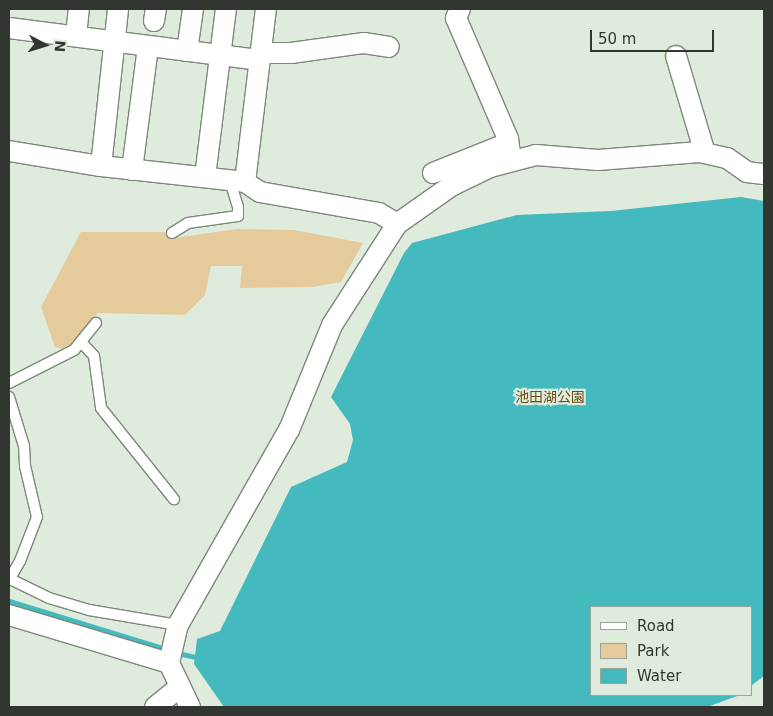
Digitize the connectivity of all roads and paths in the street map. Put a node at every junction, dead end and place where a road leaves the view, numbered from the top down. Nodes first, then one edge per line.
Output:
1 (80, 9) edge
2 (118, 9) edge
3 (192, 9) edge
4 (226, 9) edge
5 (266, 9) edge
6 (460, 9) edge
7 (9, 28) edge
8 (76, 36) junction
9 (114, 41) junction
10 (148, 46) junction
11 (389, 47) dead end
12 (187, 51) junction
13 (221, 55) junction
14 (676, 56) dead end
15 (260, 57) junction
16 (9, 151) edge
17 (510, 152) junction
18 (705, 153) junction
19 (101, 166) junction
20 (132, 170) junction
21 (433, 173) dead end
22 (764, 174) edge
23 (205, 177) junction
24 (237, 181) junction
25 (397, 224) junction
26 (172, 233) dead end
27 (96, 323) dead end
28 (81, 342) junction
29 (9, 383) edge
30 (9, 397) edge
31 (174, 499) dead end
32 (9, 579) edge
33 (9, 615) edge
34 (173, 646) junction
35 (180, 687) junction
36 (155, 707) edge
37 (190, 707) edge

1 - 8 street
2 - 9 street
3 - 12 street
4 - 13 street
5 - 15 street
6 - 17 street
7 - 8 street
8 - 9 street
9 - 10 street
9 - 19 street
10 - 12 street
10 - 20 street
11 - 15 street
12 - 13 street
13 - 15 street
13 - 23 street
14 - 18 street
15 - 24 street
16 - 19 street
17 - 18 street
17 - 21 street
17 - 25 street
18 - 22 street
19 - 20 street
20 - 23 street
23 - 24 street
24 - 25 street
24 - 26 lane
25 - 34 street
27 - 28 lane
28 - 29 lane
28 - 31 lane
30 - 32 lane
32 - 34 lane
33 - 34 street
34 - 35 street
35 - 36 street
35 - 37 street

